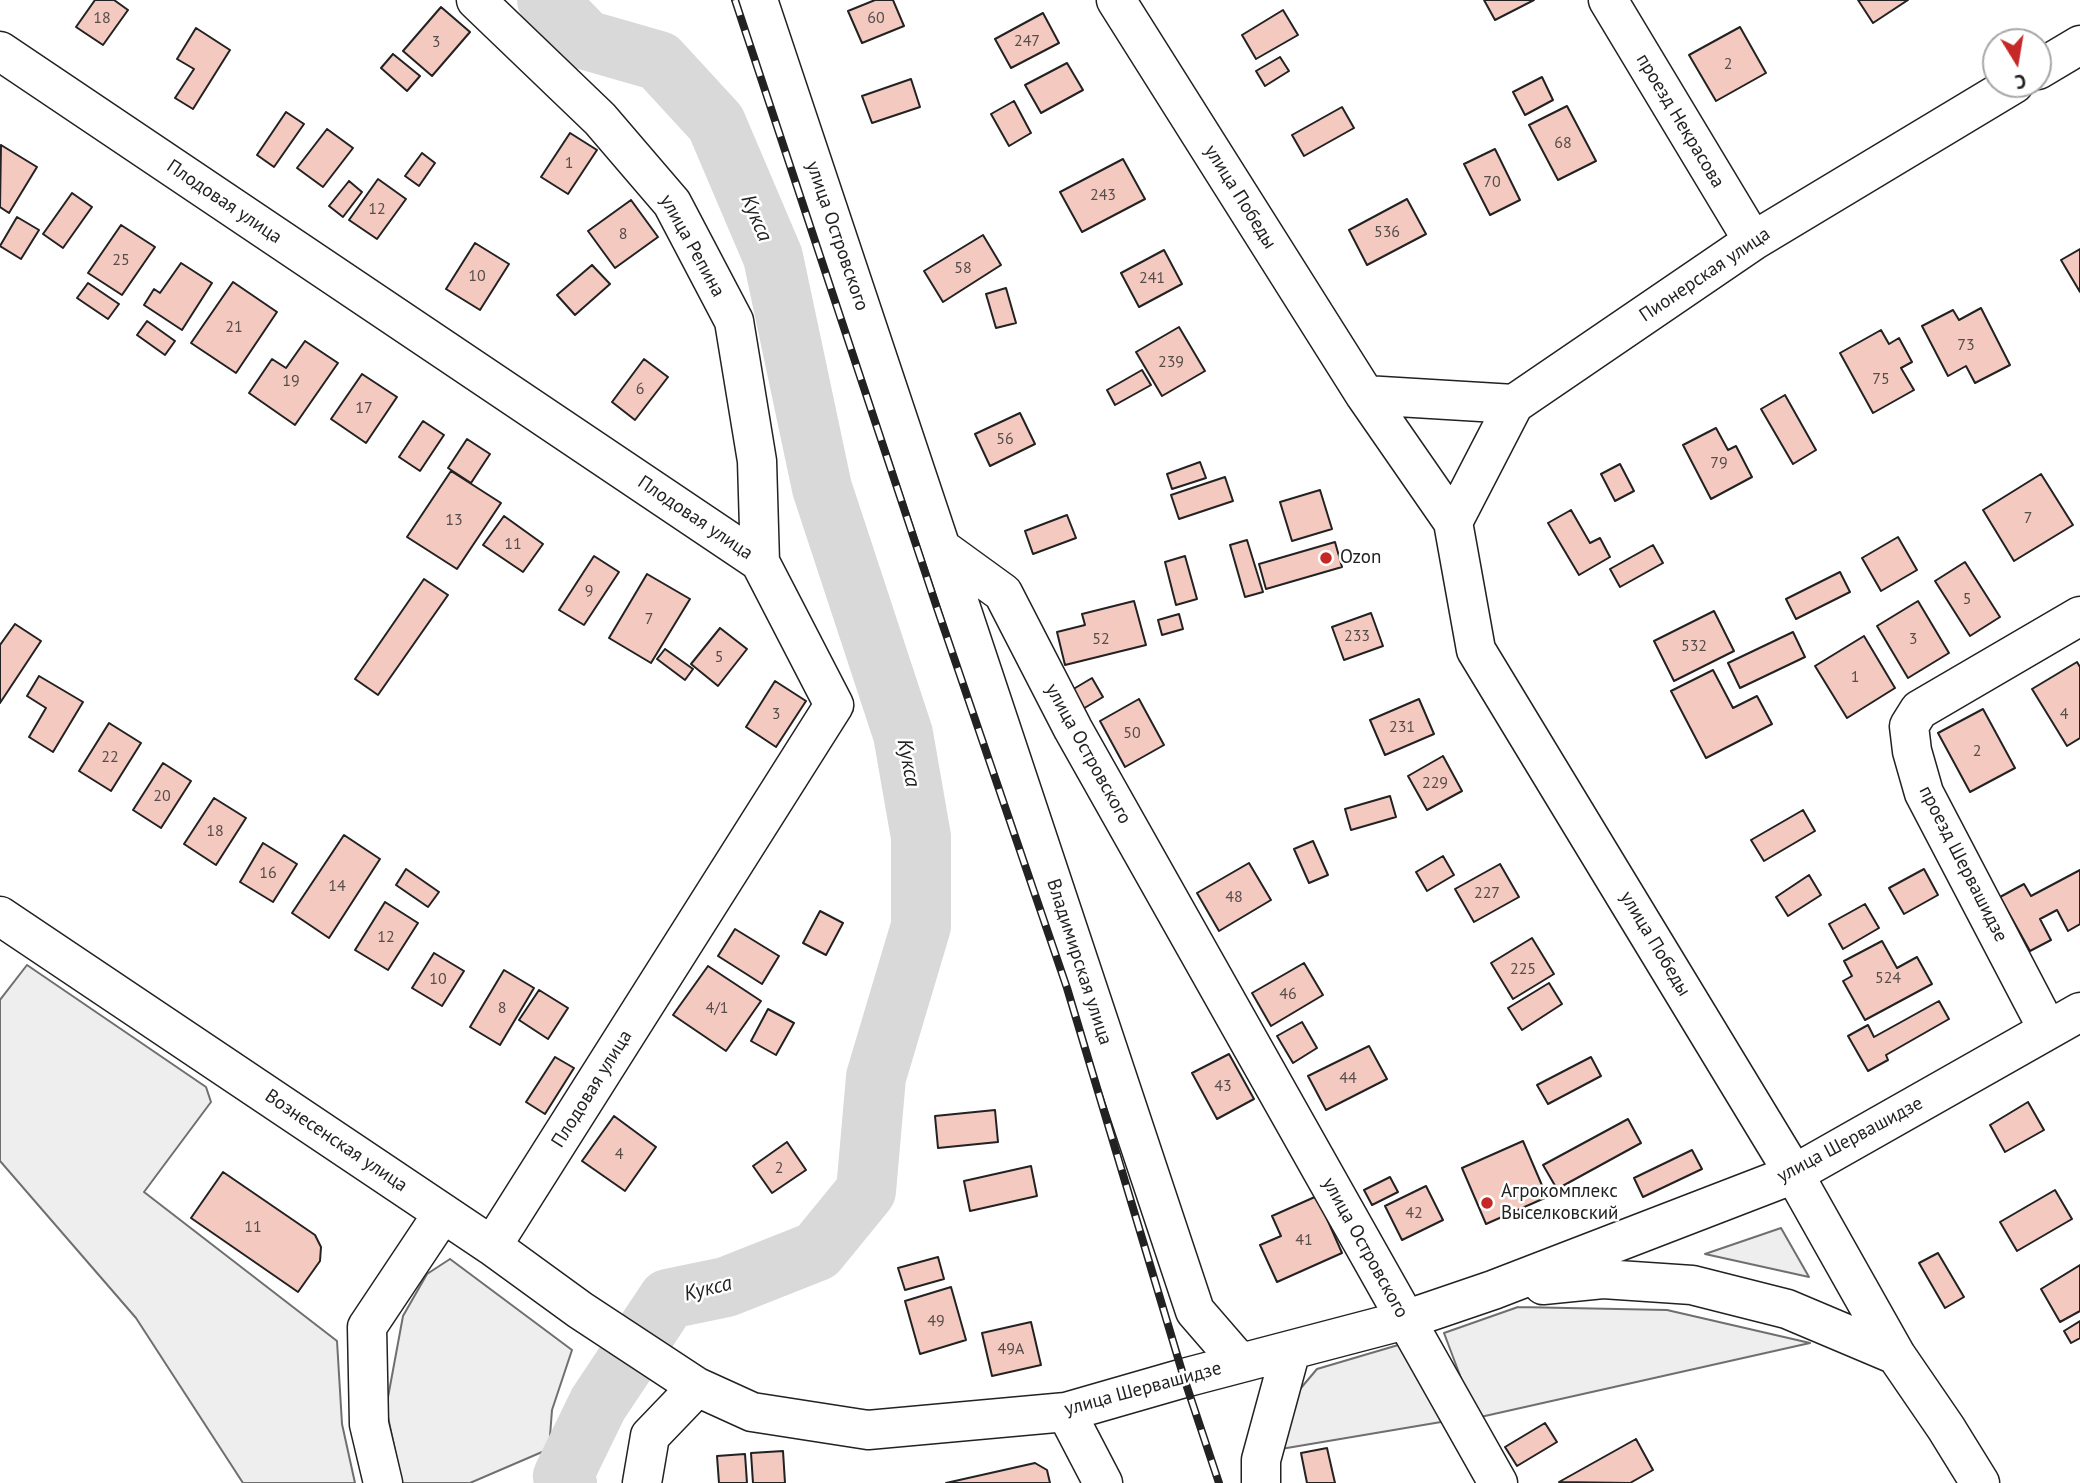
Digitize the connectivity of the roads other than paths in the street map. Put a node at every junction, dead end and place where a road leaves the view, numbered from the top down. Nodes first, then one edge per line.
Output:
1 (476, 0) edge
2 (758, 0) edge
3 (1116, 0) edge
4 (1608, 0) edge
5 (2080, 44) edge
6 (0, 51) edge
7 (2052, 61) edge
8 (1991, 98) edge
9 (1753, 241) junction
10 (1365, 395) junction
11 (1514, 404) junction
12 (1453, 522) junction
13 (941, 548) junction
14 (760, 562) junction
15 (2080, 616) edge
16 (0, 916) edge
17 (2064, 1021) edge
18 (1794, 1174) junction
19 (443, 1213) junction
20 (492, 1246) junction
21 (1493, 1290) junction
22 (1405, 1320) junction
23 (1291, 1350) junction
24 (1896, 1355) junction
25 (1240, 1363) junction
26 (684, 1378) junction
27 (1066, 1412) junction
28 (383, 1483) edge
29 (642, 1483) edge
30 (1103, 1483) edge
31 (1261, 1483) edge
32 (1498, 1483) edge
33 (1980, 1483) edge

1 - 14 street, улица Репина
2 - 13 street, улица Островского
3 - 10 street, улица Победы
4 - 9 street, проезд Некрасова
5 - 7 street
6 - 14 street, Плодовая улица
8 - 9 street, Пионерская улица
9 - 11 street, Пионерская улица
10 - 11 street
10 - 12 street, улица Победы
11 - 12 street, Пионерская улица
12 - 18 street, улица Победы
13 - 22 street, улица Островского
13 - 25 street, Владимирская улица
14 - 20 street, Плодовая улица
15 - 17 street, проезд Шервашидзе
16 - 19 street, Вознесенская улица
17 - 18 street, улица Шервашидзе
18 - 21 street, улица Шервашидзе
18 - 24 street, улица Победы
19 - 20 street, Вознесенская улица
19 - 28 street
20 - 26 street, Вознесенская улица
21 - 22 street, улица Шервашидзе
21 - 24 street, улица Шервашидзе
22 - 23 street, улица Шервашидзе
22 - 32 street, улица Островского
23 - 25 street, улица Шервашидзе
23 - 31 street
24 - 33 street, улица Победы
25 - 27 street, улица Шервашидзе
26 - 27 street, улица Шервашидзе
26 - 29 street
27 - 30 street

